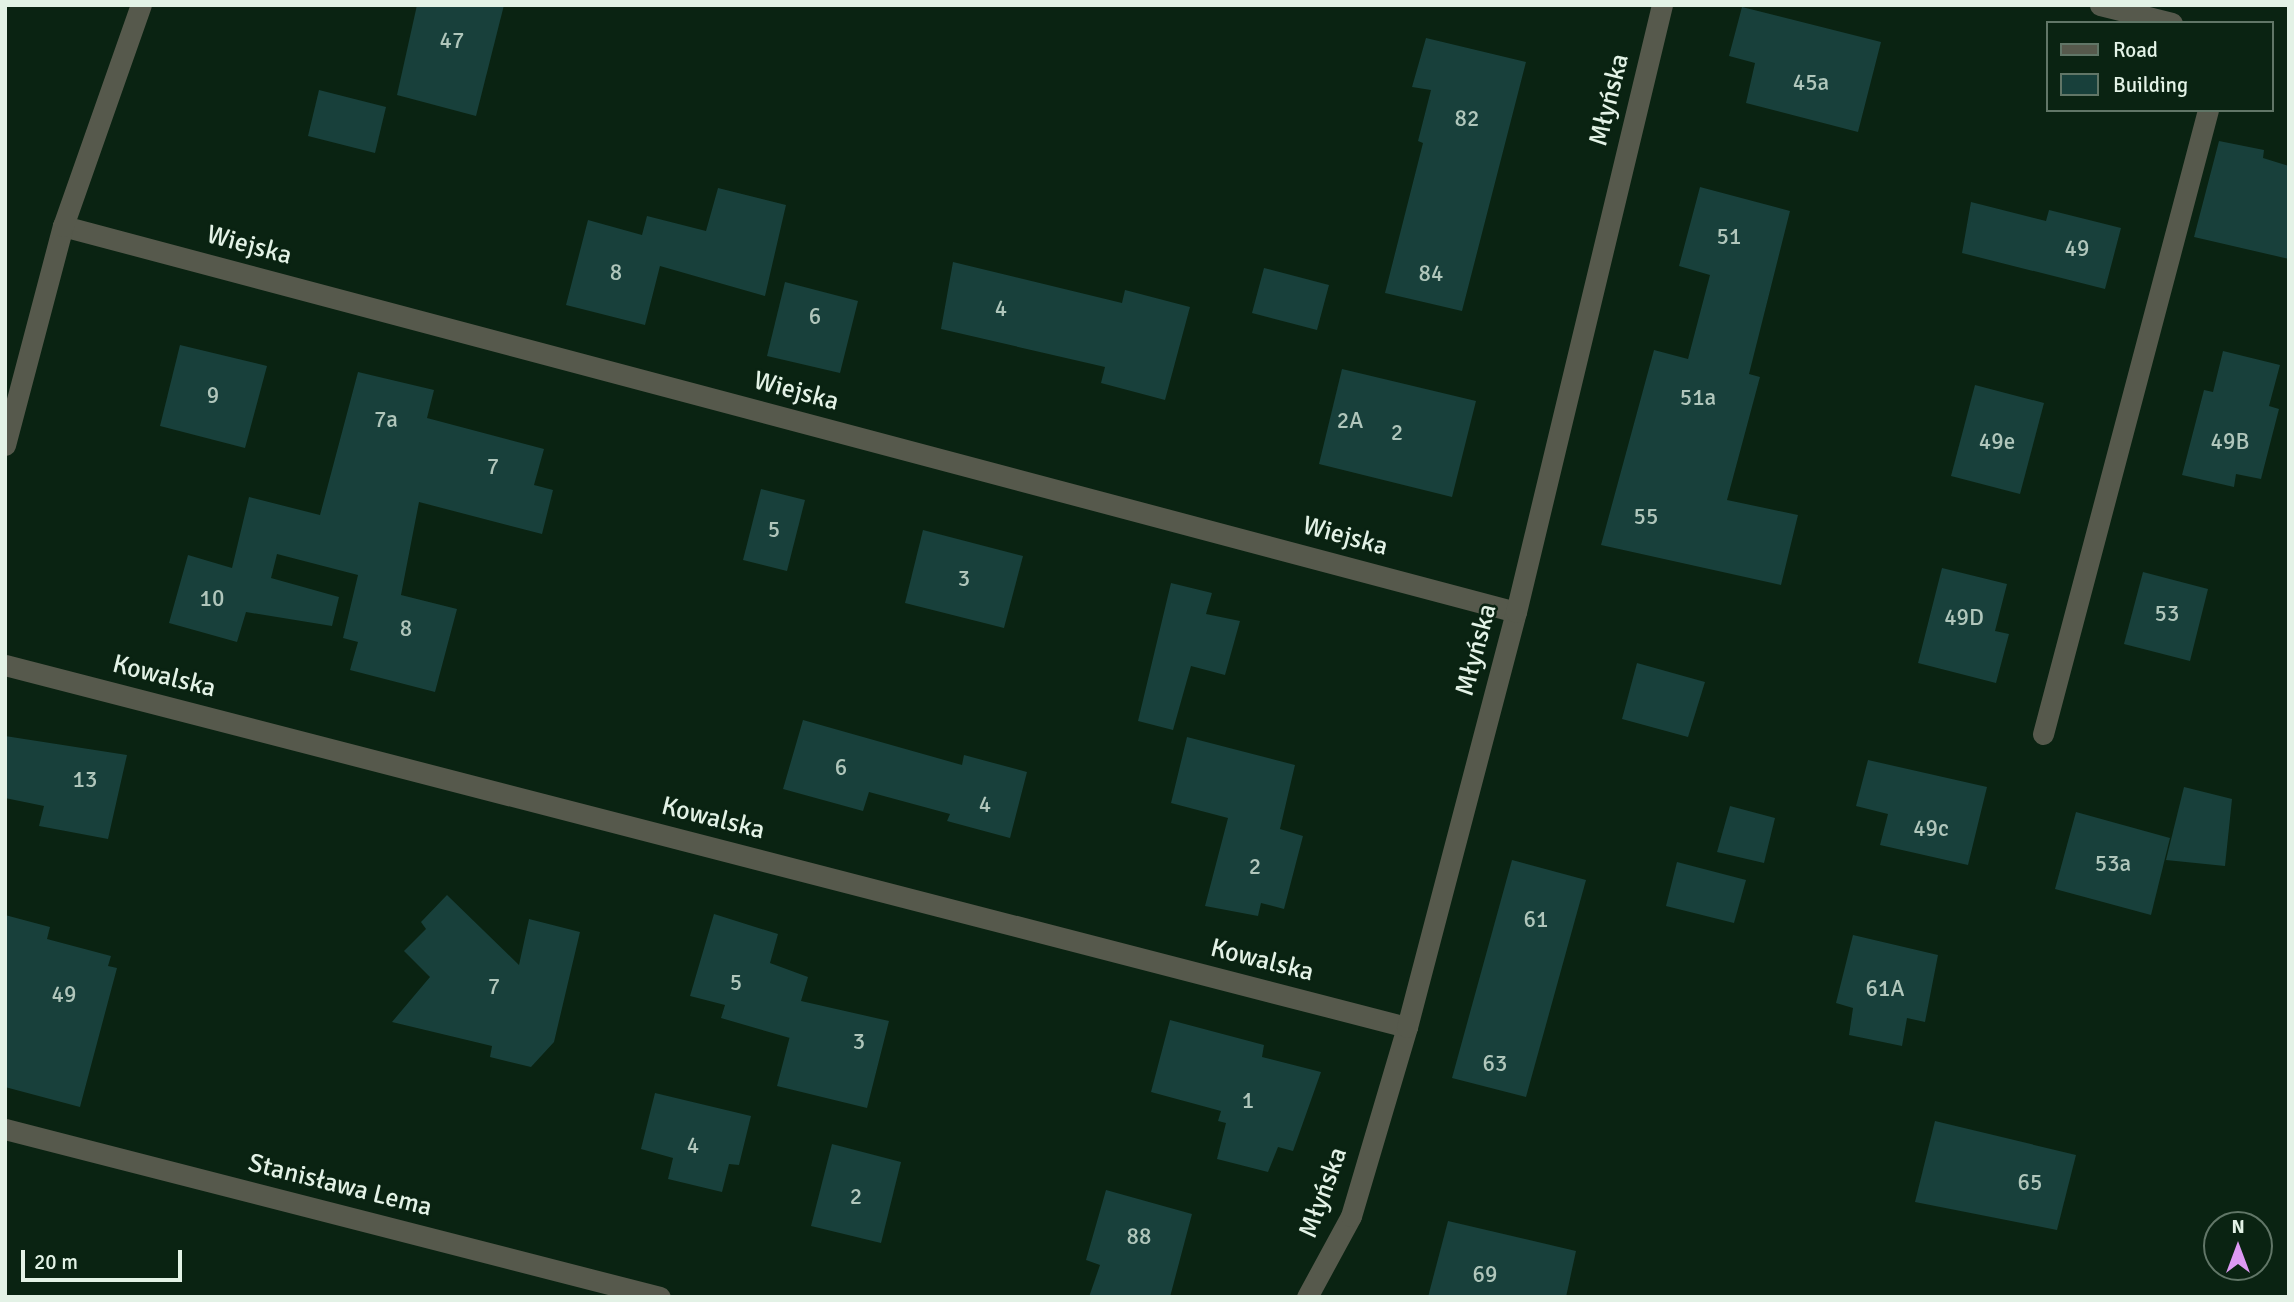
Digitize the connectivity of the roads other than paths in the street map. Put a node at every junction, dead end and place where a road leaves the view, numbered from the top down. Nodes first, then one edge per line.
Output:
1 (141, 5) edge
2 (1662, 5) edge
3 (2100, 5) edge
4 (2164, 21) edge
5 (2207, 112) edge
6 (63, 226) junction
7 (5, 445) edge
8 (1516, 612) junction
9 (5, 665) edge
10 (2043, 734) dead end
11 (1407, 1027) junction
12 (5, 1129) edge
13 (660, 1297) edge
14 (1307, 1297) edge

1 - 6 street
2 - 8 street, Młyńska
3 - 4 street
5 - 10 street
6 - 7 street
6 - 8 street, Wiejska
8 - 11 street, Młyńska
9 - 11 street, Kowalska
11 - 14 street, Młyńska
12 - 13 street, Stanisława Lema

